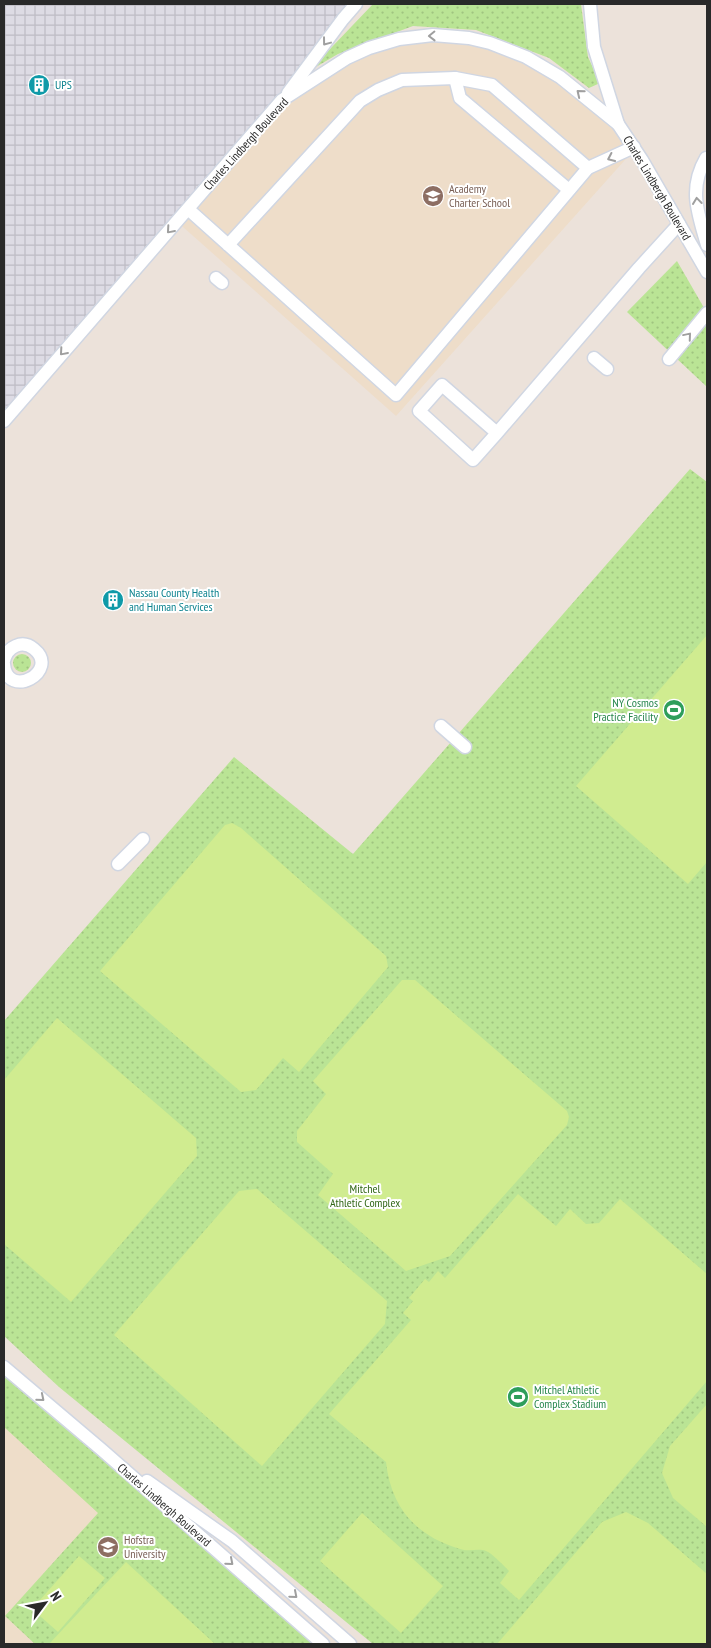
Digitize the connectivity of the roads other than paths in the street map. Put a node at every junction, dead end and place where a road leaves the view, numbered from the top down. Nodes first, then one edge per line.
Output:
1 (356, 4) edge
2 (590, 4) edge
3 (455, 78) junction
4 (282, 100) junction
5 (618, 124) junction
6 (634, 147) junction
7 (706, 158) dead end
8 (588, 168) junction
9 (569, 190) junction
10 (188, 209) junction
11 (680, 224) junction
12 (228, 245) junction
13 (707, 245) edge
14 (707, 272) edge
15 (707, 313) edge
16 (594, 358) dead end
17 (669, 359) dead end
18 (607, 369) dead end
19 (4, 421) edge
20 (497, 433) junction
21 (441, 726) dead end
22 (465, 746) dead end
23 (143, 839) dead end
24 (118, 864) dead end
25 (4, 1367) edge
26 (102, 1450) junction
27 (323, 1644) edge
28 (350, 1644) edge

1 -> 4 street
2 - 5 street
3 - 8 street
3 - 9 street
3 - 12 street
5 -> 4 street, Charles Lindbergh Boulevard
4 - 10 street, Charles Lindbergh Boulevard
5 - 6 street, Charles Lindbergh Boulevard
6 -> 8 street
6 - 11 street, Charles Lindbergh Boulevard
13 -> 7 street
8 - 9 street
9 - 12 street
10 - 12 street
10 -> 19 street, Charles Lindbergh Boulevard
11 - 14 street, Charles Lindbergh Boulevard
11 - 20 street
17 -> 15 street
16 - 18 street
20 - 20 street
21 - 22 street
23 - 24 street
25 -> 26 street, Charles Lindbergh Boulevard
26 -> 27 street, Charles Lindbergh Boulevard
26 -> 28 street

